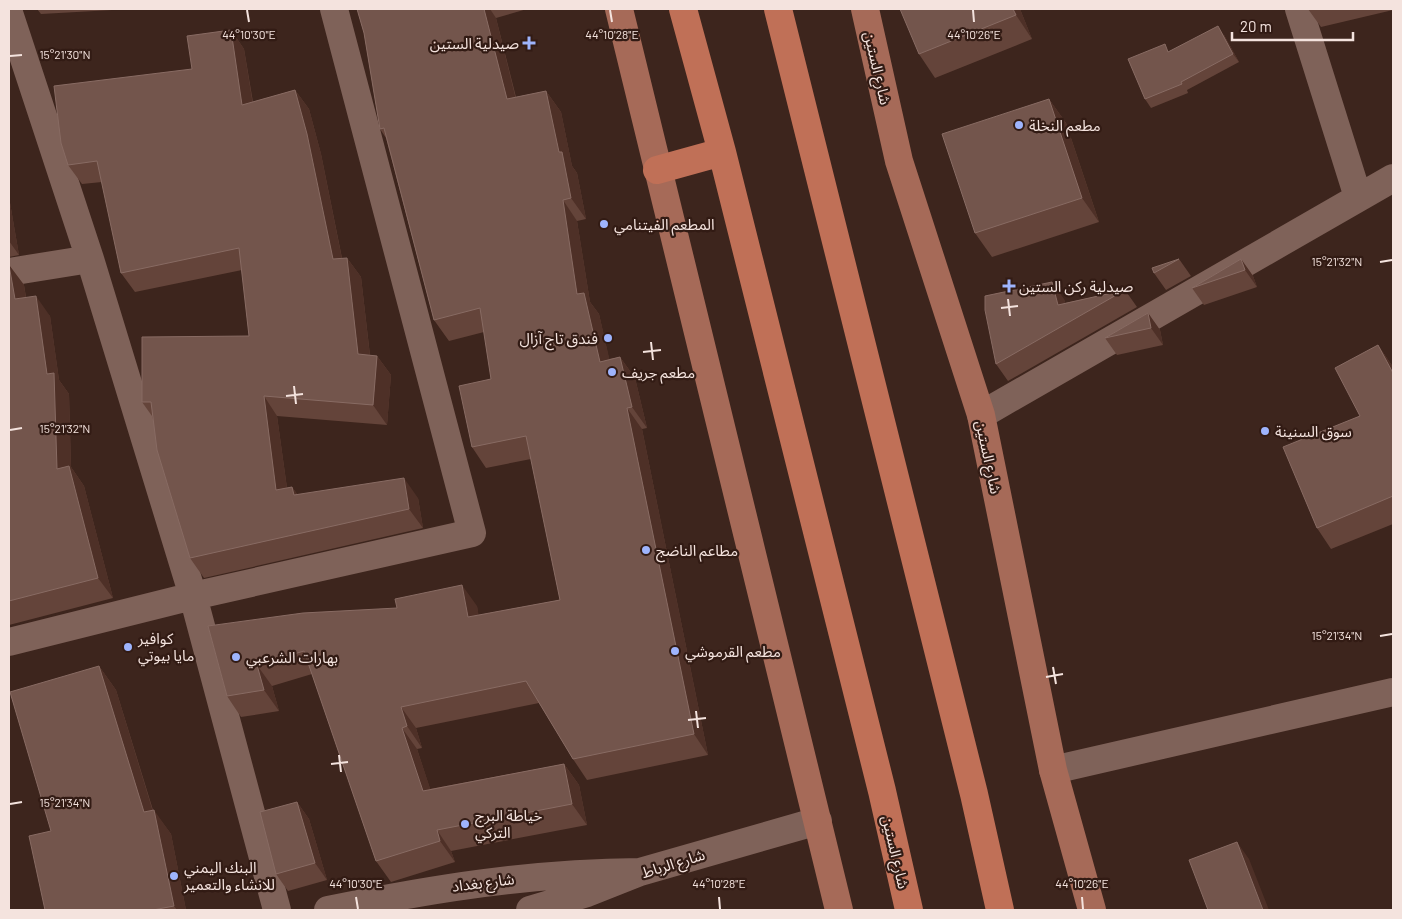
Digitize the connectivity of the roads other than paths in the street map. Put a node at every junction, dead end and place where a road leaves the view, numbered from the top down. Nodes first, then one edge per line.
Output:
1 (334, 9) edge
2 (619, 9) edge
3 (683, 9) edge
4 (778, 9) edge
5 (865, 9) edge
6 (1299, 9) edge
7 (9, 13) edge
8 (722, 152) junction
9 (657, 170) junction
10 (1393, 178) edge
11 (1358, 196) junction
12 (90, 259) junction
13 (9, 272) edge
14 (981, 415) junction
15 (193, 596) junction
16 (9, 642) edge
17 (1393, 692) edge
18 (1053, 770) junction
19 (818, 821) junction
20 (640, 872) junction
21 (277, 910) edge
22 (328, 910) edge
23 (530, 910) edge
24 (838, 910) edge
25 (909, 910) edge
26 (1000, 910) edge
27 (1092, 910) edge

1 - 15 street
2 - 9 main road
3 - 8 highway, شارع الستين
4 - 26 highway
5 - 14 main road, شارع الستين
6 - 11 street
7 - 12 street
8 - 9 highway
8 - 25 highway, شارع الستين
9 - 19 main road
10 - 11 street
11 - 14 street
12 - 13 street
12 - 15 street
14 - 18 main road, شارع الستين
15 - 16 street
15 - 21 street
17 - 18 street
18 - 27 main road, شارع الستين
19 - 20 street, شارع الرباط
19 - 24 main road
20 - 22 street, شارع بغداد
20 - 23 street, شارع الرباط

